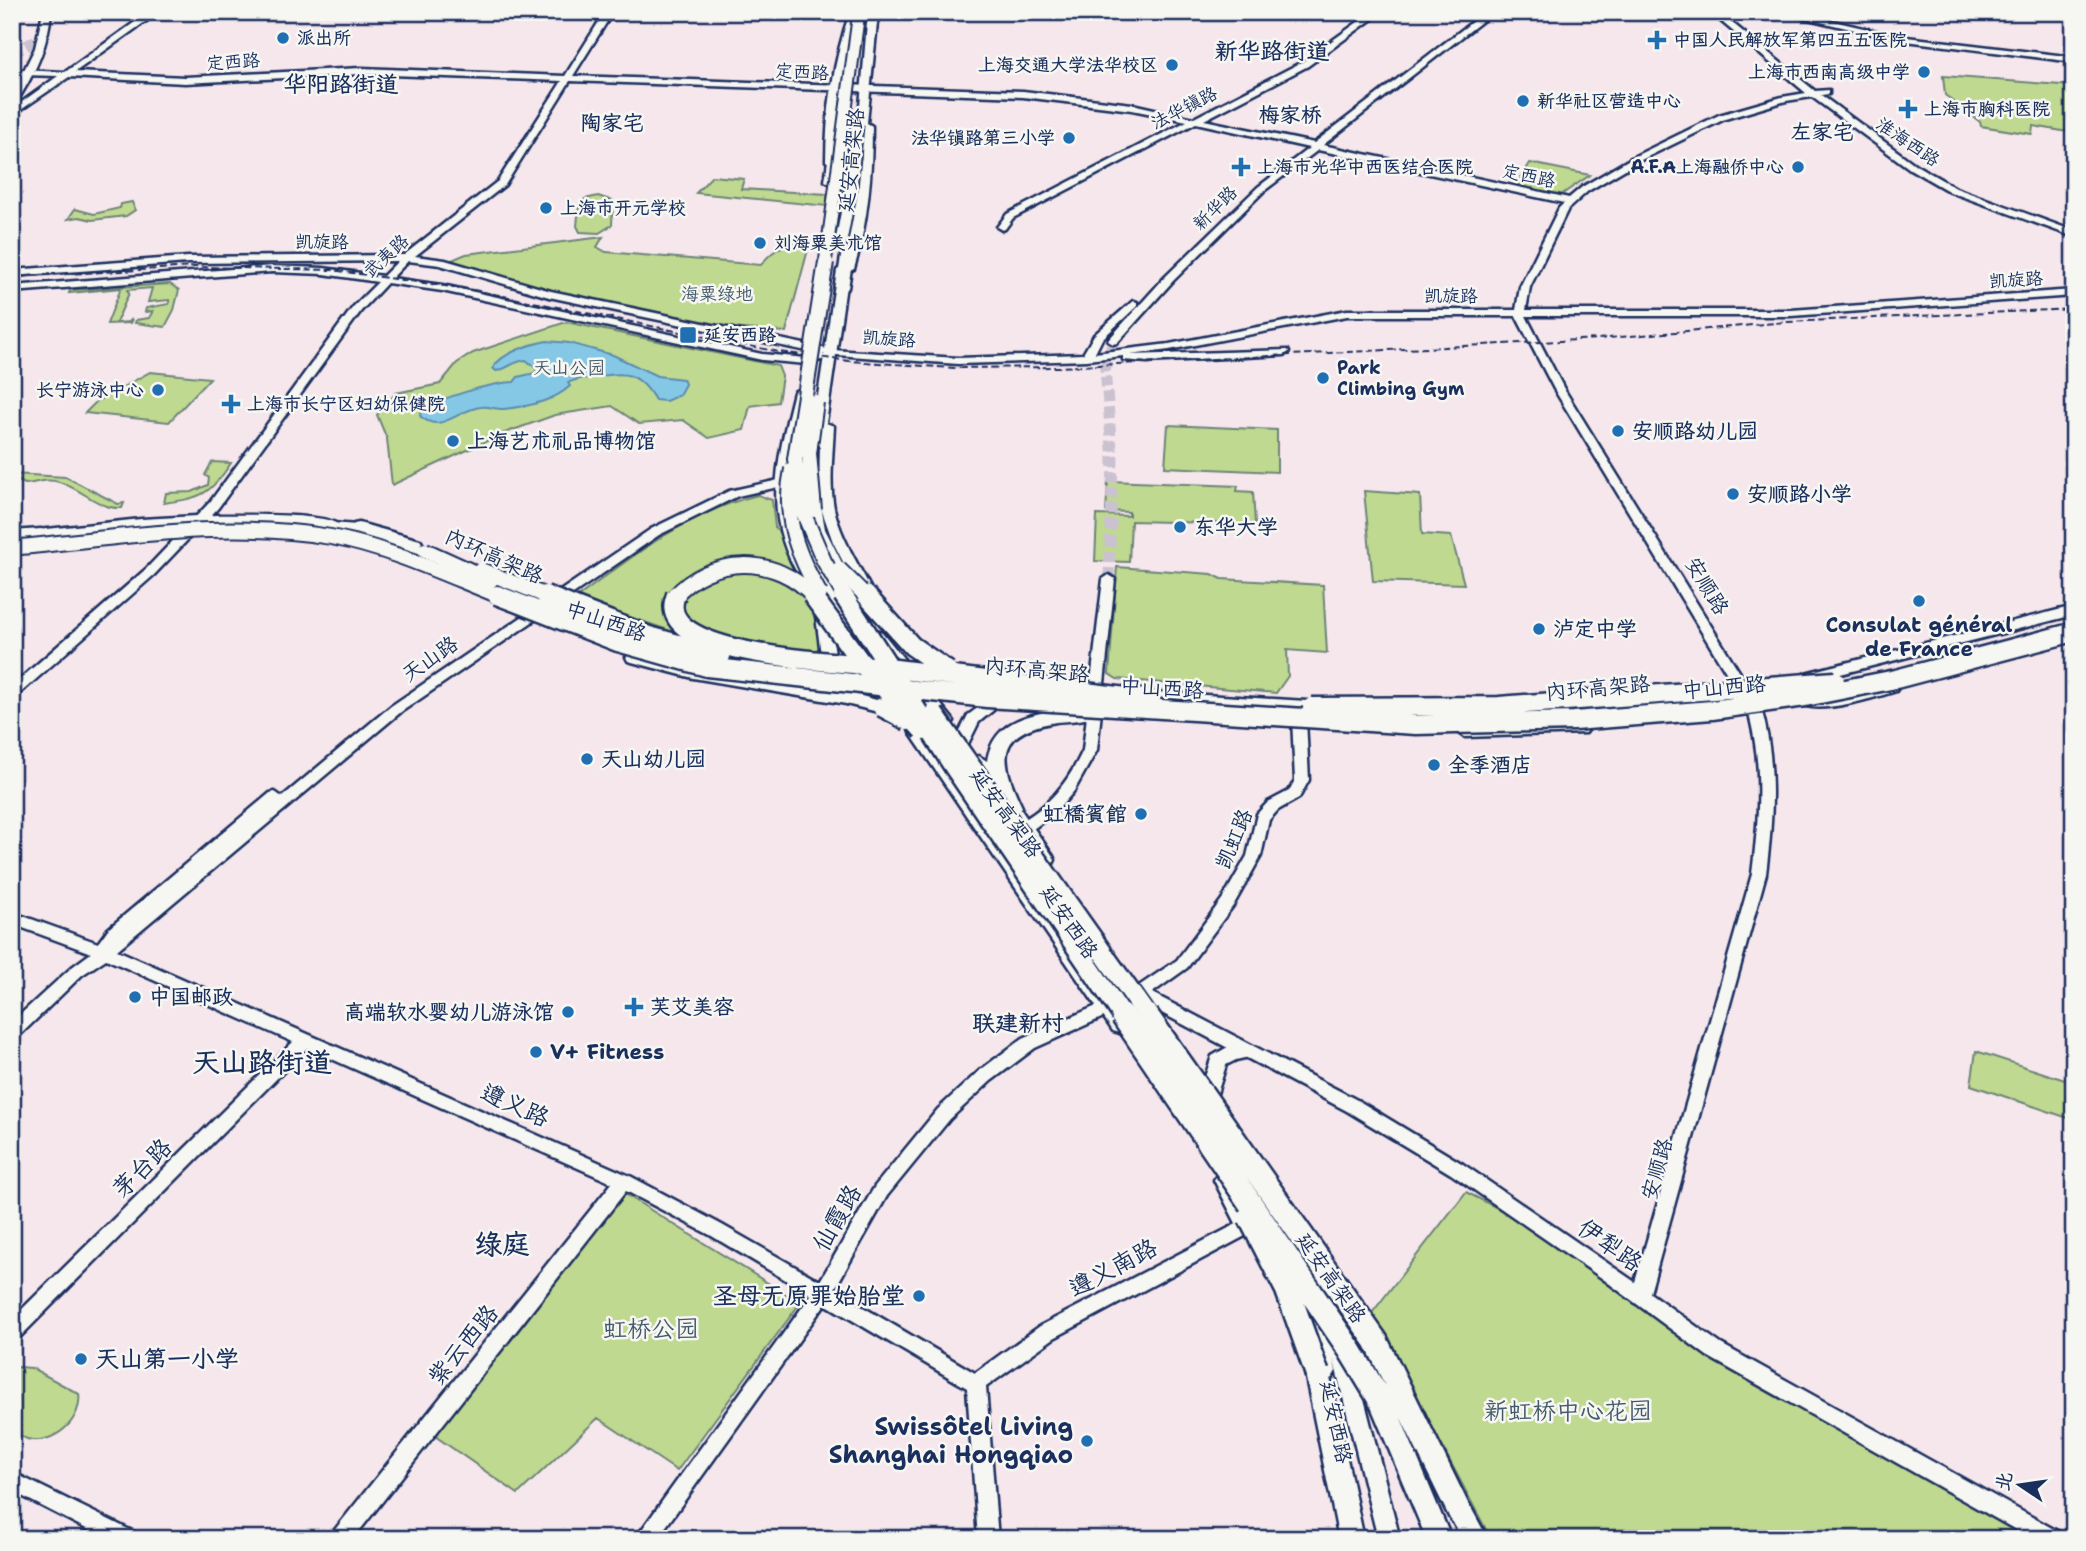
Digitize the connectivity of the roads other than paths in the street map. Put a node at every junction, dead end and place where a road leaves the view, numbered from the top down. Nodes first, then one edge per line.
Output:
1 (40, 12) edge
2 (47, 12) edge
3 (155, 12) edge
4 (609, 12) edge
5 (871, 12) edge
6 (877, 12) edge
7 (1378, 12) edge
8 (1490, 12) edge
9 (1714, 12) edge
10 (1727, 12) edge
11 (1782, 12) edge
12 (859, 14) edge
13 (854, 45) junction
14 (844, 54) junction
15 (2074, 60) edge
16 (28, 71) junction
17 (851, 72) junction
18 (69, 74) junction
19 (567, 78) junction
20 (12, 87) edge
21 (843, 90) junction
22 (866, 90) junction
23 (1826, 92) junction
24 (1814, 93) junction
25 (12, 102) edge
26 (861, 111) junction
27 (12, 113) edge
28 (1194, 120) junction
29 (1315, 146) junction
30 (831, 188) junction
31 (1570, 201) junction
32 (1002, 227) dead end
33 (2074, 227) edge
34 (2074, 234) edge
35 (406, 258) junction
36 (188, 261) dead end
37 (12, 273) edge
38 (387, 278) junction
39 (1169, 279) junction
40 (842, 288) junction
41 (12, 289) edge
42 (2074, 294) edge
43 (818, 306) junction
44 (840, 306) junction
45 (1884, 310) dead end
46 (1520, 314) junction
47 (1113, 341) tunnel mouth
48 (810, 347) junction
49 (1126, 351) junction
50 (1284, 352) dead end
51 (832, 353) junction
52 (1087, 356) junction
53 (806, 361) junction
54 (816, 472) junction
55 (790, 475) junction
56 (202, 517) junction
57 (190, 531) junction
58 (41, 534) joint
59 (12, 536) edge
60 (12, 549) edge
61 (32, 550) joint
62 (425, 550) junction
63 (809, 558) junction
64 (842, 566) junction
65 (806, 576) junction
66 (1110, 579) tunnel mouth
67 (481, 588) junction
68 (815, 591) junction
69 (548, 599) junction
70 (844, 610) junction
71 (2074, 610) edge
72 (527, 615) junction
73 (873, 621) junction
74 (2074, 622) edge
75 (2074, 632) edge
76 (2074, 641) edge
77 (780, 665) junction
78 (830, 670) junction
79 (960, 677) junction
80 (1842, 681) junction
81 (906, 692) junction
82 (12, 693) edge
83 (1749, 698) junction
84 (997, 699) junction
85 (1091, 704) junction
86 (1185, 706) junction
87 (1712, 710) junction
88 (1306, 713) junction
89 (1416, 725) junction
90 (930, 740) junction
91 (962, 742) junction
92 (953, 766) junction
93 (1013, 807) junction
94 (1025, 827) junction
95 (1001, 837) junction
96 (12, 918) edge
97 (1101, 947) junction
98 (101, 950) junction
99 (1121, 1000) junction
100 (12, 1032) edge
101 (306, 1039) junction
102 (1247, 1051) junction
103 (1209, 1092) junction
104 (1217, 1151) junction
105 (624, 1181) junction
106 (1264, 1218) junction
107 (822, 1294) junction
108 (1640, 1296) junction
109 (12, 1332) edge
110 (976, 1383) junction
111 (12, 1481) edge
112 (1460, 1513) junction
113 (127, 1539) edge
114 (340, 1539) edge
115 (645, 1539) edge
116 (988, 1539) edge
117 (1339, 1539) edge
118 (1352, 1539) edge
119 (1360, 1539) edge
120 (1389, 1539) edge
121 (1439, 1539) edge
122 (1469, 1539) edge
123 (1476, 1539) edge
124 (2052, 1539) edge

1 - 16 main road
2 - 16 main road
3 - 18 street
4 - 19 street, 武夷路
5 - 26 highway, 延安高架路
6 - 22 main road, 延安西路
7 - 28 street, 法华镇路
8 - 29 street, 新华路
9 - 24 street, 淮海西路
10 - 23 street, 淮海西路
11 - 15 street
12 - 13 main road, 延安西路
12 - 14 main road
12 - 17 highway, 延安高架路, bridge
13 - 14 main road
13 - 21 main road, 延安西路
14 - 21 main road
16 - 18 street, 定西路
16 - 20 main road
16 - 25 main road
17 - 30 highway, bridge
17 - 55 highway, 延安高架路, bridge
18 - 19 street, 定西路
18 - 27 street
19 - 21 street, 定西路
19 - 35 street, 武夷路
21 - 22 street, 定西路
21 - 30 main road, 延安西路
22 - 26 main road, 延安西路
22 - 28 street, 定西路
23 - 24 street
23 - 33 street, 淮海西路
24 - 31 street
24 - 34 street, 淮海西路
26 - 40 highway
26 - 40 main road, 延安西路
26 - 64 highway, 延安高架路, bridge
28 - 29 street, 定西路
28 - 32 street, 法华镇路
29 - 31 street, 定西路
29 - 39 street, 新华路
30 - 43 main road, 延安西路
31 - 46 street
35 - 37 street, 凯旋路
35 - 38 street, 武夷路
35 - 48 street, 凯旋路
36 - 37 street
38 - 41 street, 凯旋路
38 - 53 street, 凯旋路
38 - 56 street, 武夷路
39 - 47 street, 新华路
39 - 49 street
39 - 52 street
40 - 44 main road, 延安西路
42 - 45 street, 凯旋路
42 - 46 street, 凯旋路
43 - 44 main road
43 - 48 main road, 延安西路
44 - 51 main road, 延安西路
46 - 49 street, 凯旋路
46 - 83 street, 安顺路
48 - 51 street, 凯旋路
48 - 53 main road, 延安西路
49 - 52 street, 凯旋路
50 - 52 street
51 - 52 street, 凯旋路
51 - 53 street, 凯旋路
51 - 54 main road, 延安西路
53 - 55 main road, 延安西路
54 - 55 street, 天山路
54 - 64 main road, 延安西路
54 - 64 main road, 延安西路
55 - 63 main road, 延安西路
55 - 65 main road, 延安西路
55 - 69 street, 天山路
55 - 70 highway, bridge
55 - 92 highway, 延安高架路, bridge
56 - 57 street, 武夷路
56 - 58 main road, 中山西路
56 - 69 main road, 中山西路
57 - 61 main road, 中山西路
57 - 72 main road, 中山西路
57 - 82 street, 武夷路
58 - 59 highway
60 - 61 highway
60 - 62 highway, 内环高架路, bridge
60 - 67 highway, 内环高架路, bridge
62 - 77 highway, bridge
62 - 86 highway, 内环高架路, bridge
63 - 65 main road, 延安西路
63 - 70 main road, 延安西路
64 - 70 main road, 延安西路
64 - 73 main road, 延安西路
64 - 79 highway, bridge
64 - 97 highway, 延安高架路, bridge
65 - 68 main road, 延安西路
66 - 85 street
67 - 89 highway, 内环高架路, bridge
67 - 90 highway, bridge
68 - 78 main road
68 - 81 main road, 延安西路
69 - 72 street, 天山路
69 - 78 main road, 中山西路
70 - 73 main road
70 - 77 highway, bridge
70 - 81 main road, 延安西路
70 - 85 highway, bridge
71 - 83 main road, 中山西路
72 - 81 main road, 中山西路
72 - 98 street, 天山路
73 - 81 main road
73 - 85 main road
74 - 80 highway, 内环高架路
75 - 87 highway, 内环高架路, bridge
76 - 83 main road, 中山西路
77 - 93 highway, bridge
78 - 81 main road, 中山西路
79 - 86 highway, bridge
79 - 90 highway, bridge
80 - 86 highway, 内环高架路, bridge
80 - 88 highway, bridge
81 - 84 main road, 中山西路
81 - 85 main road, 中山西路
81 - 91 main road
81 - 95 main road, 延安西路
83 - 88 main road, 中山西路
83 - 108 street, 安顺路
84 - 85 main road, 中山西路
84 - 91 main road
85 - 88 main road, 中山西路
85 - 89 highway, bridge
85 - 93 highway
85 - 94 street
87 - 88 highway, bridge
87 - 89 highway, 内环高架路, bridge
88 - 99 street, 凯虹路
90 - 92 highway, bridge
91 - 94 main road
92 - 104 highway, 延安高架路, bridge
93 - 97 highway, bridge
94 - 95 street
94 - 99 main road
95 - 99 main road, 延安西路
96 - 98 street, 遵义路
97 - 112 highway, 延安高架路, bridge
98 - 100 street, 天山路
98 - 101 street, 遵义路
99 - 102 street, 伊犁路
99 - 103 main road, 延安西路
99 - 106 main road, 延安西路
99 - 107 street, 仙霞路
101 - 105 street, 遵义路
101 - 109 street, 茅台路
102 - 103 main road
102 - 108 street, 伊犁路
103 - 106 main road, 延安西路
104 - 118 highway, bridge
104 - 121 highway, 延安高架路, bridge
105 - 107 street, 遵义路
105 - 114 street, 紫云西路
106 - 110 street, 遵义南路
106 - 117 main road, 延安西路
106 - 119 main road, 延安西路
106 - 120 main road, 延安西路
107 - 110 street, 遵义路
107 - 115 street, 仙霞路
108 - 124 street, 伊犁路
110 - 116 street
111 - 113 street
112 - 122 highway, 延安高架路
112 - 123 highway

